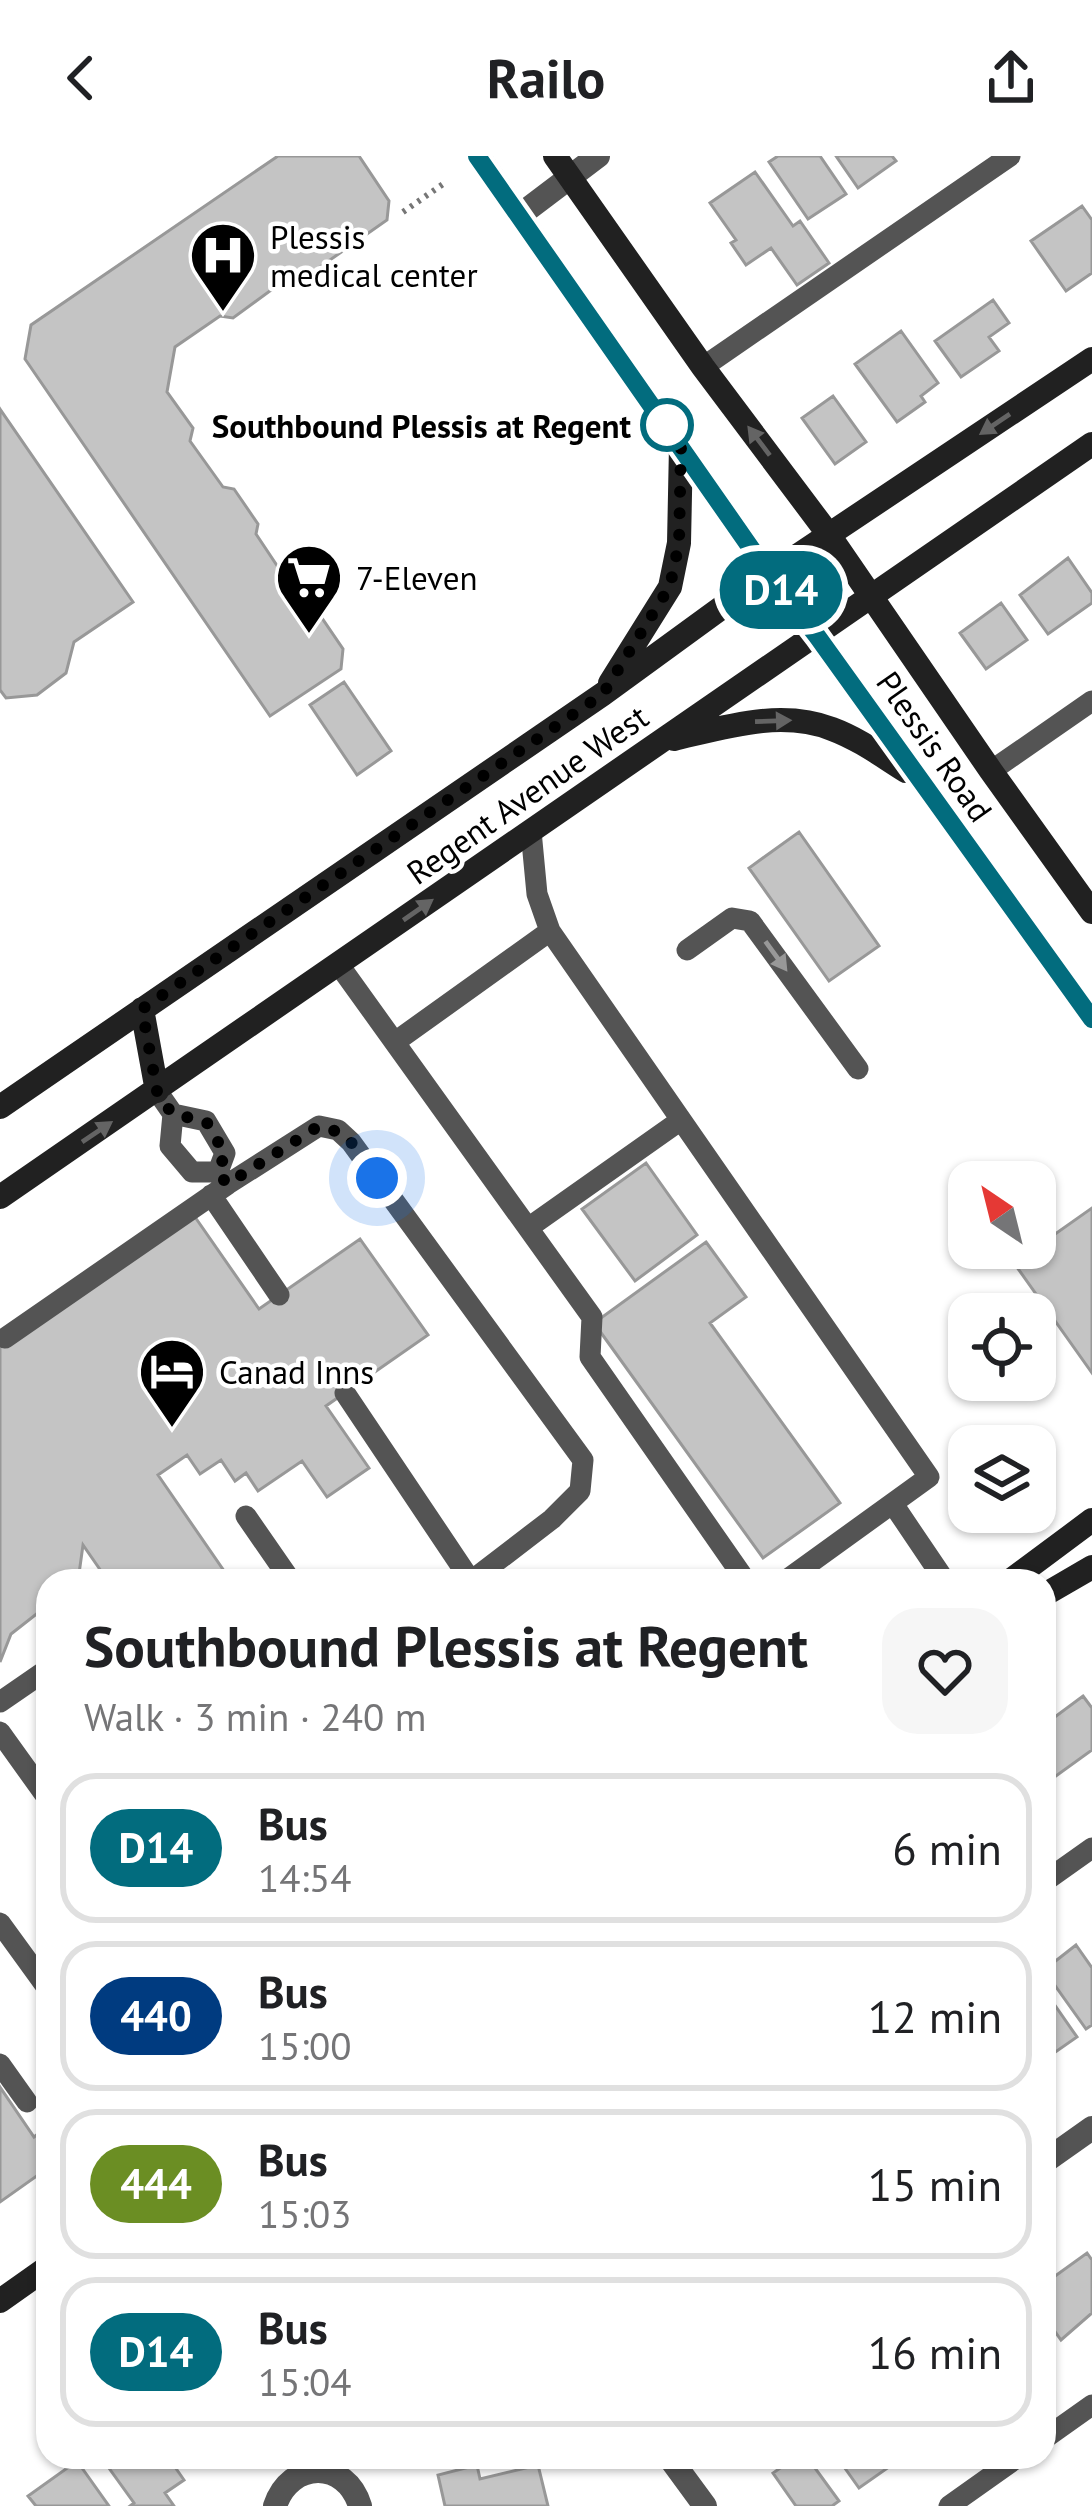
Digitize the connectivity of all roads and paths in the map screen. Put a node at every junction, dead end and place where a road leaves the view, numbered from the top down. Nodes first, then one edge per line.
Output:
1 (478, 156) edge
2 (598, 156) edge
3 (1010, 156) edge
4 (562, 166) edge
5 (446, 182) dead end
6 (403, 212) dead end
7 (520, 215) junction
8 (1092, 359) edge
9 (703, 367) junction
10 (1092, 445) edge
11 (681, 446) junction
12 (829, 535) junction
13 (769, 574) junction
14 (870, 599) junction
15 (817, 636) junction
16 (603, 694) junction
17 (1092, 701) edge
18 (658, 743) junction
19 (991, 771) junction
20 (918, 779) junction
21 (531, 831) junction
22 (1092, 912) edge
23 (550, 931) junction
24 (687, 950) dead end
25 (340, 965) junction
26 (142, 1009) junction
27 (1092, 1019) edge
28 (395, 1042) junction
29 (858, 1069) dead end
30 (157, 1091) junction
31 (0, 1107) edge
32 (172, 1114) junction
33 (681, 1120) junction
34 (219, 1184) junction
35 (0, 1198) edge
36 (528, 1228) junction
37 (279, 1295) dead end
38 (5, 1337) dead end
39 (345, 1393) dead end
40 (893, 1504) junction
41 (246, 1516) dead end
42 (1092, 1520) edge
43 (1092, 1567) edge
44 (283, 1569) edge
45 (463, 1569) edge
46 (487, 1569) edge
47 (738, 1569) edge
48 (802, 1569) edge
49 (937, 1569) edge
50 (1026, 1569) edge
51 (1056, 1587) edge
52 (36, 1677) edge
53 (0, 1702) edge
54 (0, 1732) edge
55 (36, 1782) edge
56 (1092, 1848) edge
57 (1056, 1874) edge
58 (3, 1933) edge
59 (36, 1974) edge
60 (0, 2064) edge
61 (27, 2102) dead end
62 (1092, 2128) edge
63 (1056, 2154) edge
64 (36, 2276) edge
65 (0, 2301) edge
66 (1092, 2405) edge
67 (1056, 2430) edge
68 (679, 2469) edge
69 (1001, 2469) edge
70 (274, 2506) edge
71 (360, 2506) edge
72 (705, 2506) edge
73 (949, 2506) edge

1 - 7 main road, Plessis Road
2 - 4 street
3 - 9 lane
4 - 7 street
4 - 9 main road, Plessis Road
5 - 6 path
7 - 11 main road, Plessis Road
8 -> 12 main road, Regent Avenue West
12 -> 9 main road, Plessis Road
10 - 14 main road, Regent Avenue West
11 - 13 main road, Plessis Road
11 - 16 main road
12 - 13 main road, Regent Avenue West
12 - 14 main road, Plessis Road
13 - 15 main road, Plessis Road
13 - 16 main road, Regent Avenue West
14 - 15 main road, Regent Avenue West
14 - 19 main road, Plessis Road
15 - 18 main road, Regent Avenue West
15 - 20 main road, Plessis Road
16 - 26 main road, Regent Avenue West
17 - 19 lane
18 -> 20 main road
18 - 21 main road, Regent Avenue West
19 - 22 main road, Plessis Road
20 - 27 main road, Plessis Road
21 - 23 lane
25 -> 21 main road, Regent Avenue West
23 - 28 lane
23 - 33 lane
24 -> 29 lane
25 - 28 lane
25 - 30 main road, Regent Avenue West
26 - 30 main road
26 - 31 main road, Regent Avenue West
28 - 36 lane
30 - 32 lane
35 -> 30 main road, Regent Avenue West
32 - 34 lane
32 - 34 lane
33 - 36 lane
33 - 40 lane
34 - 37 lane
34 - 38 lane
34 - 46 lane
36 - 47 lane
39 - 45 lane
40 - 48 lane
40 - 49 lane
41 - 44 lane
42 - 50 main road
43 - 51 main road
52 - 53 lane
54 - 55 lane
56 - 57 lane
58 - 59 lane
60 - 61 lane
62 - 63 street
64 - 65 main road
66 - 67 lane
68 - 72 street
69 - 73 lane
70 - 71 street

